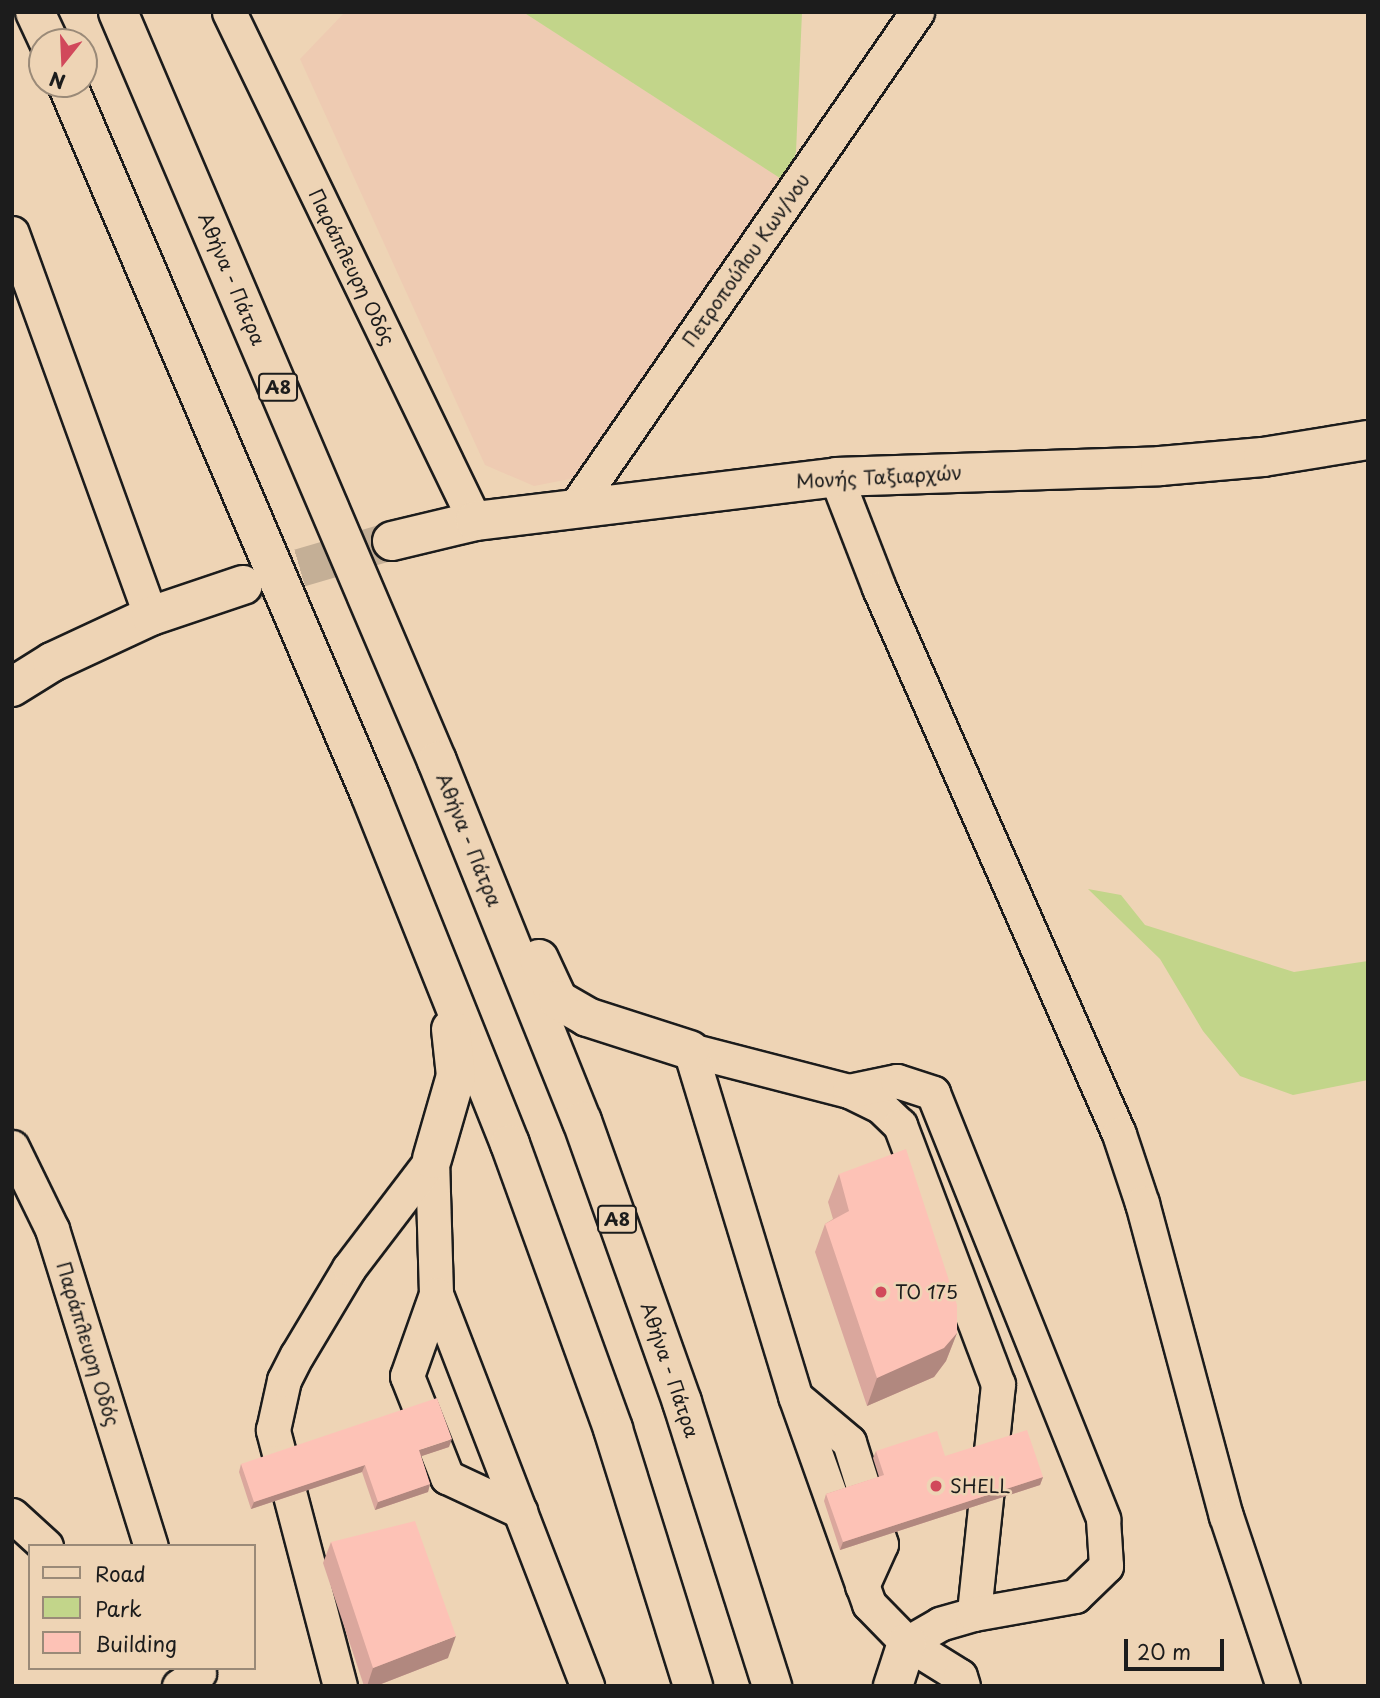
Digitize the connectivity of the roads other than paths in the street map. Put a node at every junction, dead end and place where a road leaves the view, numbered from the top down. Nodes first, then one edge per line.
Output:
1 (35, 12) edge
2 (118, 12) edge
3 (229, 12) edge
4 (917, 12) edge
5 (42, 28) edge
6 (73, 98) edge
7 (12, 233) edge
8 (1368, 440) edge
9 (836, 477) junction
10 (575, 507) junction
11 (475, 521) junction
12 (393, 541) tunnel mouth
13 (243, 585) tunnel mouth
14 (151, 616) junction
15 (12, 687) edge
16 (437, 761) junction
17 (370, 794) junction
18 (691, 1050) junction
19 (849, 1091) junction
20 (12, 1147) edge
21 (432, 1158) junction
22 (436, 1294) junction
23 (520, 1511) junction
24 (12, 1515) edge
25 (44, 1544) edge
26 (150, 1544) edge
27 (974, 1614) junction
28 (907, 1643) junction
29 (340, 1686) edge
30 (587, 1686) edge
31 (693, 1686) edge
32 (772, 1686) edge
33 (893, 1686) edge
34 (963, 1686) edge
35 (1283, 1686) edge

1 - 5 main road
2 - 16 main road, Αθήνα - Πάτρα / Α8
3 - 11 street, Παράπλευρη Οδός
4 - 10 street, Πετροπούλου Κων/νου
6 - 17 main road
7 - 14 street
8 - 9 main road, Μονής Ταξιαρχών
9 - 10 main road, Μονής Ταξιαρχών
9 - 35 street
10 - 11 main road, Μονής Ταξιαρχών
11 - 12 main road, Μονής Ταξιαρχών
13 - 14 main road
14 - 15 main road
16 - 18 main road
16 - 32 main road, Αθήνα - Πάτρα / Α8
17 - 21 main road
17 - 31 main road
18 - 19 street
18 - 28 street
19 - 27 street
19 - 27 street
20 - 26 street, Παράπλευρη Οδός
21 - 22 street
21 - 29 street
22 - 23 street
22 - 23 street
23 - 30 street
24 - 25 street
27 - 28 street
28 - 33 main road
28 - 34 street

